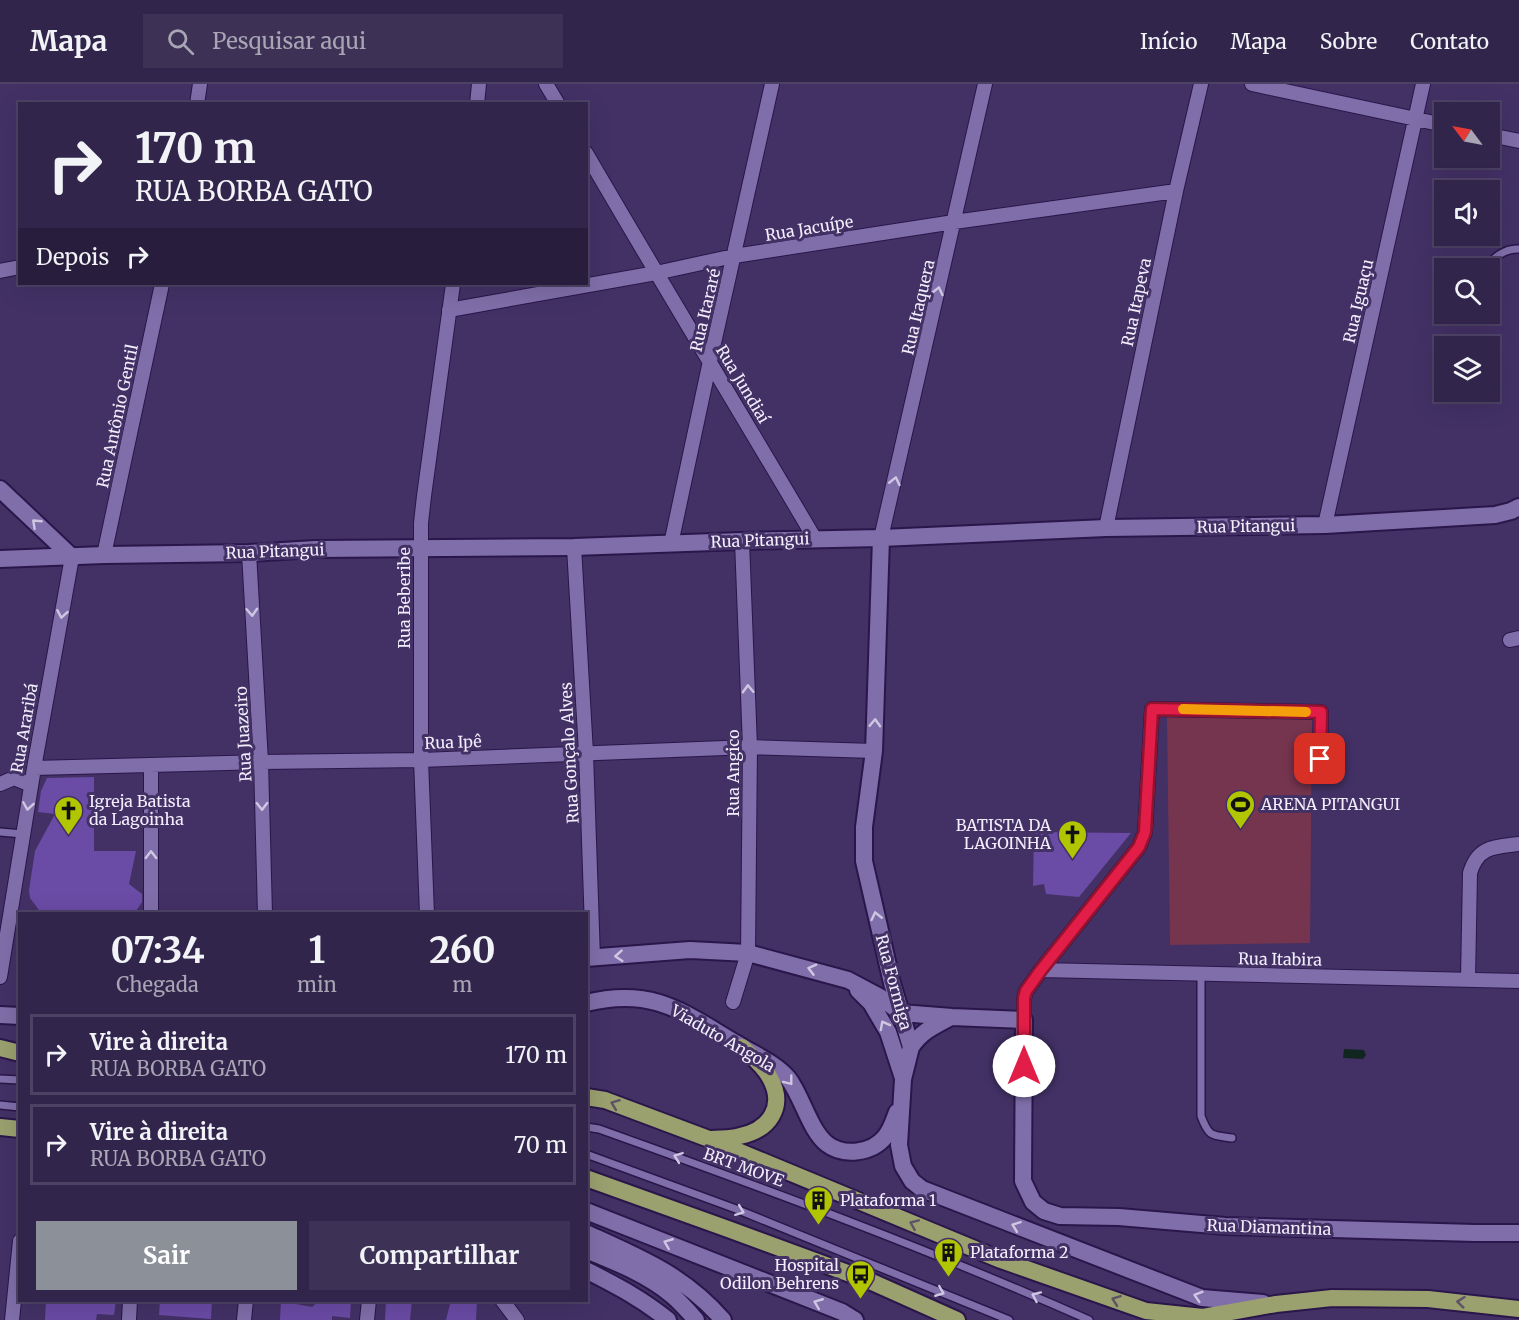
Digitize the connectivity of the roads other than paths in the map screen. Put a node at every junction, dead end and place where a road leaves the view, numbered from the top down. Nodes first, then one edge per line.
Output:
1 (200, 84) edge
2 (479, 84) edge
3 (546, 84) edge
4 (772, 84) edge
5 (986, 84) edge
6 (1201, 84) edge
7 (1252, 84) edge
8 (1423, 84) edge
9 (197, 102) edge
10 (477, 102) edge
11 (557, 102) edge
12 (1415, 118) junction
13 (1434, 123) edge
14 (1500, 137) edge
15 (1519, 141) edge
16 (588, 156) edge
17 (1176, 191) junction
18 (954, 222) junction
19 (1519, 249) edge
20 (734, 256) junction
21 (1494, 258) edge
22 (18, 267) edge
23 (0, 271) edge
24 (656, 273) junction
25 (162, 285) edge
26 (453, 285) edge
27 (449, 310) junction
28 (710, 361) junction
29 (0, 489) edge
30 (1519, 507) edge
31 (1325, 525) junction
32 (1106, 528) junction
33 (815, 538) junction
34 (881, 538) junction
35 (742, 541) junction
36 (671, 544) junction
37 (574, 547) junction
38 (421, 548) junction
39 (249, 553) junction
40 (104, 555) junction
41 (72, 557) junction
42 (0, 559) edge
43 (750, 747) junction
44 (874, 751) junction
45 (586, 753) junction
46 (1320, 759) dead end
47 (421, 760) junction
48 (261, 762) junction
49 (151, 765) junction
50 (34, 768) junction
51 (0, 771) edge
52 (14, 778) junction
53 (0, 784) edge
54 (31, 785) junction
55 (0, 832) edge
56 (23, 834) junction
57 (1519, 844) edge
58 (151, 912) edge
59 (265, 912) edge
60 (428, 912) edge
61 (748, 952) junction
62 (589, 960) edge
63 (1041, 970) junction
64 (1202, 974) junction
65 (0, 977) edge
66 (1467, 979) junction
67 (848, 980) junction
68 (1519, 981) edge
69 (588, 1002) edge
70 (733, 1002) dead end
71 (901, 1013) junction
72 (0, 1015) edge
73 (18, 1016) edge
74 (952, 1017) junction
75 (1024, 1020) junction
76 (742, 1047) junction
77 (911, 1047) junction
78 (0, 1048) edge
79 (18, 1052) edge
80 (0, 1053) edge
81 (18, 1053) edge
82 (0, 1079) edge
83 (903, 1079) junction
84 (18, 1080) edge
85 (588, 1097) edge
86 (902, 1103) junction
87 (0, 1106) edge
88 (18, 1107) edge
89 (0, 1127) edge
90 (588, 1127) edge
91 (18, 1129) edge
92 (1232, 1138) dead end
93 (709, 1139) junction
94 (588, 1155) edge
95 (588, 1179) edge
96 (588, 1212) edge
97 (1519, 1233) edge
98 (588, 1234) edge
99 (588, 1251) edge
100 (18, 1261) edge
101 (588, 1271) edge
102 (130, 1302) edge
103 (246, 1302) edge
104 (369, 1302) edge
105 (504, 1302) edge
106 (1276, 1304) junction
107 (1519, 1309) edge
108 (12, 1320) edge
109 (129, 1320) edge
110 (244, 1320) edge
111 (367, 1320) edge
112 (498, 1320) edge
113 (517, 1320) edge
114 (668, 1320) edge
115 (696, 1320) edge
116 (723, 1320) edge
117 (855, 1320) edge
118 (957, 1320) edge
119 (1009, 1320) edge
120 (1089, 1320) edge

1 - 9 street
2 - 10 street
3 - 11 street
4 - 20 street, Rua Itararé
5 - 18 street, Rua Itaquera
6 - 17 street, Rua Itapeva
7 - 12 street
8 - 12 street, Rua Iguaçu
12 - 13 street
12 - 31 street, Rua Iguaçu
14 - 15 street
16 - 24 street, Rua Jundiaí
17 - 18 street, Rua Jacuípe
17 - 32 street, Rua Itapeva
18 - 20 street, Rua Jacuípe
34 -> 18 street, Rua Itaquera
19 - 21 lane
20 - 24 street, Rua Jacuípe
20 - 28 street, Rua Itararé
22 - 23 street
24 - 27 street, Rua Jacuípe
24 - 28 street, Rua Jundiaí
25 - 40 street, Rua Antônio Gentil
26 - 27 street, Rua Beberibe
27 - 38 street, Rua Beberibe
28 - 33 street, Rua Jundiaí
28 - 36 street, Rua Itararé
41 -> 29 street
30 - 31 street, Rua Pitangui
31 - 32 street, Rua Pitangui
32 - 34 street, Rua Pitangui
33 - 34 street, Rua Pitangui
33 - 35 street, Rua Pitangui
44 -> 34 street, Rua Formiga
35 - 36 street, Rua Pitangui
43 -> 35 street, Rua Angico
36 - 37 street, Rua Pitangui
37 - 38 street, Rua Pitangui
37 - 45 street, Rua Gonçalo Alves
38 - 39 street, Rua Pitangui
38 - 47 street, Rua Beberibe
39 - 40 street, Rua Pitangui
39 -> 48 street, Rua Juazeiro
40 - 41 street, Rua Pitangui
41 - 42 street, Rua Pitangui
41 -> 50 street, Rua Araribá
43 - 44 street, Rua Ipê
43 - 45 street, Rua Ipê
43 - 61 street, Rua Angico
71 -> 44 street, Rua Formiga
45 - 47 street, Rua Ipê
45 - 62 street, Rua Gonçalo Alves
46 - 63 street
47 - 48 street, Rua Ipê
47 - 60 street, Rua Beberibe
48 - 49 street, Rua Ipê
48 -> 59 street, Rua Juazeiro
49 - 50 street, Rua Ipê
58 -> 49 street
50 - 54 street, Rua Araribá
51 - 52 street
52 - 53 street
52 - 54 street
54 -> 56 street, Rua Araribá
55 - 56 lane
56 - 65 street, Rua Araribá
57 - 66 street
61 -> 62 street
67 -> 61 street
61 - 70 street, Rua Angico
63 - 64 street, Rua Itabira
63 - 75 street
64 - 66 street, Rua Itabira
64 - 92 lane
66 - 68 street, Rua Itabira
67 - 71 street
83 -> 67 street
69 - 76 street, Viaduto Angola
71 - 74 street
71 - 77 street, Rua Formiga
72 - 73 street
74 - 75 street
74 - 77 street
75 - 97 street, Rua Diamantina
76 -> 86 street, Viaduto Angola
76 - 93 highway
77 - 83 street, Rua Formiga
78 - 79 highway
80 - 81 highway
82 - 84 lane
83 - 86 street, Rua Formiga
93 -> 85 highway
106 -> 86 street, Rua Formiga
87 - 88 lane
89 - 91 highway
120 -> 90 lane, BRT MOVE
106 -> 93 highway
94 -> 119 lane
95 - 118 highway
117 -> 96 street
98 - 116 street
99 - 115 street
100 - 108 street
101 - 114 street
102 - 109 street
103 - 110 street
104 - 111 street
105 - 112 street
105 - 113 street
107 -> 106 highway

